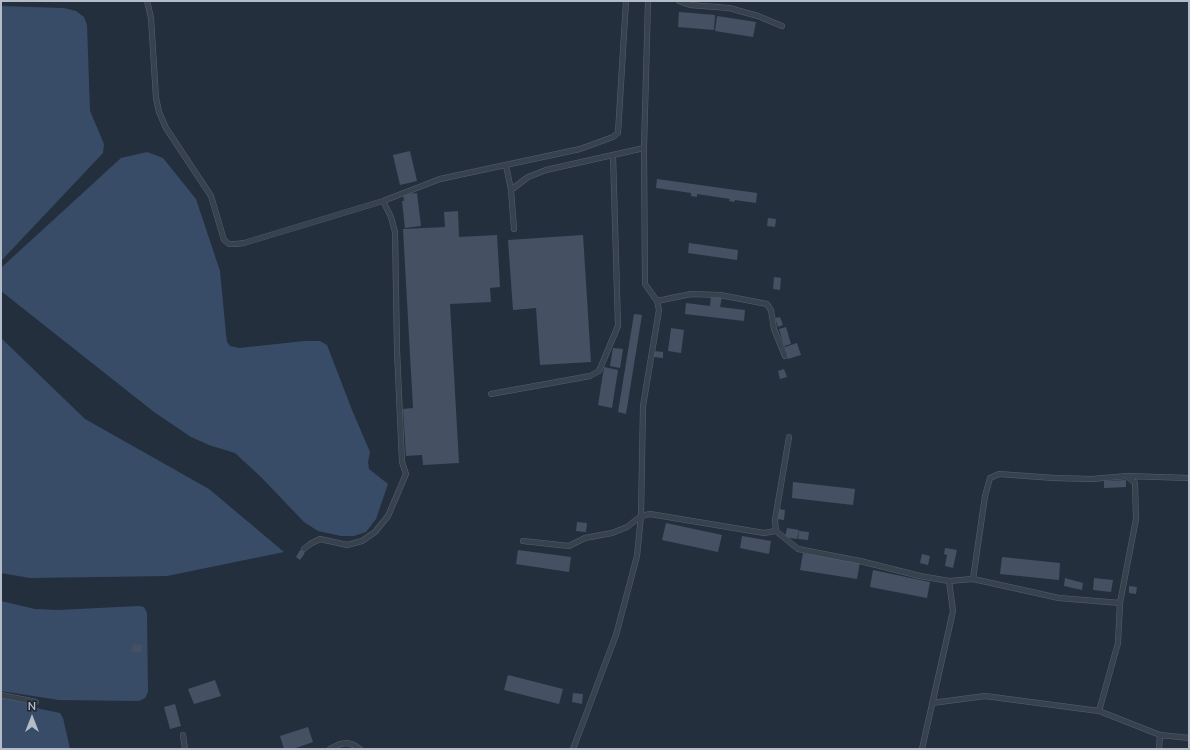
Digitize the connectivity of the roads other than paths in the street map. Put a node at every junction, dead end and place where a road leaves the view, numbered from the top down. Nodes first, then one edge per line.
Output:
1 (147, 1) edge
2 (626, 1) edge
3 (648, 1) edge
4 (679, 1) edge
5 (782, 26) dead end
6 (644, 148) junction
7 (613, 155) junction
8 (506, 165) junction
9 (511, 190) junction
10 (383, 201) junction
11 (514, 229) dead end
12 (657, 301) junction
13 (785, 356) dead end
14 (491, 394) dead end
15 (789, 437) dead end
16 (1127, 476) junction
17 (1189, 478) edge
18 (641, 516) junction
19 (776, 531) junction
20 (523, 541) dead end
21 (304, 549) dead end
22 (973, 580) junction
23 (949, 581) junction
24 (1120, 603) junction
25 (1, 695) edge
26 (36, 702) dead end
27 (932, 703) junction
28 (1100, 711) junction
29 (183, 735) dead end
30 (1160, 735) junction
31 (1189, 738) edge
32 (185, 749) edge
33 (330, 749) edge
34 (360, 749) edge
35 (572, 749) edge
36 (922, 749) edge
37 (1159, 749) edge

1 - 10 lane
2 - 8 lane
3 - 6 lane
4 - 5 lane
6 - 7 lane
6 - 12 lane
7 - 9 lane
7 - 14 lane
8 - 9 lane
8 - 10 lane
9 - 11 lane
10 - 21 lane
12 - 13 lane
12 - 18 lane
15 - 19 lane
16 - 17 lane
16 - 22 lane
16 - 24 lane
18 - 19 lane
18 - 20 lane
18 - 35 lane
19 - 23 lane
22 - 23 lane
22 - 24 lane
23 - 27 lane
24 - 28 lane
25 - 26 lane
27 - 28 lane
27 - 36 lane
28 - 30 lane
29 - 32 lane
30 - 31 lane
30 - 37 lane
33 - 34 lane

